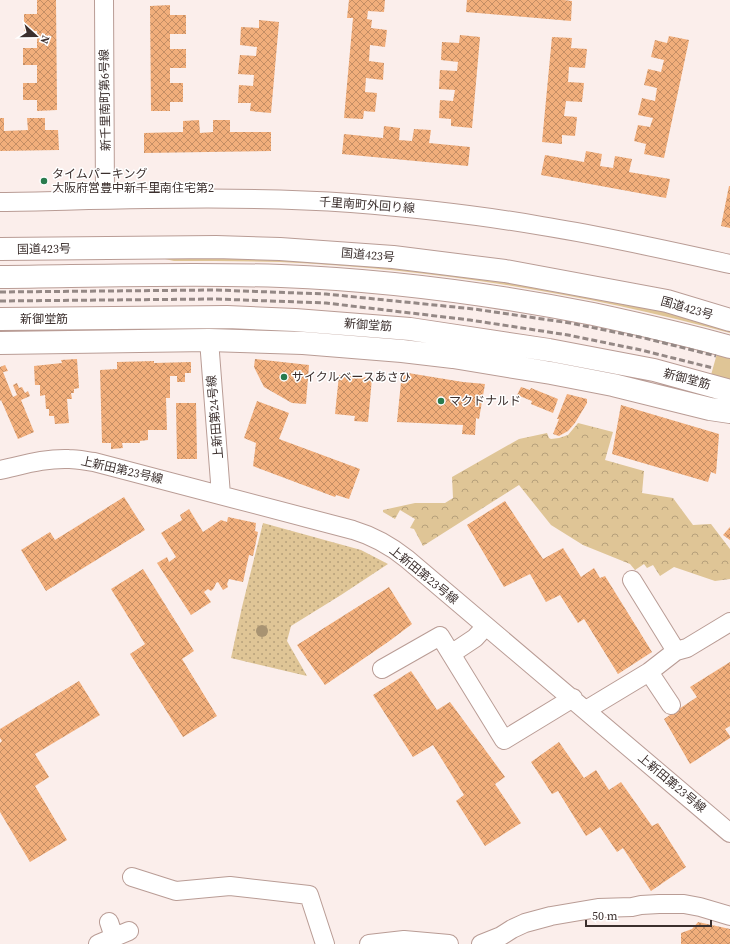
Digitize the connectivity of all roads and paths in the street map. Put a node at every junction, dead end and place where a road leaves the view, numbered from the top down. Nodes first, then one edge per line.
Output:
1 (104, 0) edge
2 (105, 200) junction
3 (0, 202) edge
4 (0, 250) edge
5 (730, 264) edge
6 (0, 277) edge
7 (0, 319) edge
8 (730, 320) edge
9 (209, 340) junction
10 (0, 343) edge
11 (730, 347) edge
12 (730, 391) edge
13 (730, 412) edge
14 (0, 470) edge
15 (221, 495) junction
16 (632, 580) dead end
17 (730, 622) edge
18 (486, 626) junction
19 (676, 651) junction
20 (451, 654) junction
21 (382, 669) dead end
22 (649, 672) junction
23 (579, 704) junction
24 (671, 706) dead end
25 (730, 833) edge
26 (129, 876) dead end
27 (730, 916) edge
28 (117, 930) dead end
29 (98, 944) edge
30 (325, 944) edge
31 (369, 944) edge
32 (450, 944) edge
33 (481, 944) edge

1 - 2 street, 新千里南町第6号線
2 - 3 street, 千里南町外回り線
2 - 5 street, 千里南町外回り線
4 - 8 highway, 国道423号
6 - 11 highway
7 - 12 highway, 新御堂筋
9 - 10 highway
9 - 13 highway
9 - 15 street, 上新田第24号線
14 - 15 street, 上新田第23号線
15 - 18 street, 上新田第23号線
16 - 19 street
17 - 19 street
18 - 20 street
18 - 23 street, 上新田第23号線
19 - 22 street
20 - 21 street
20 - 23 street
22 - 23 street
22 - 24 street
23 - 25 street, 上新田第23号線
26 - 30 street
27 - 33 street
28 - 29 street
31 - 32 street

